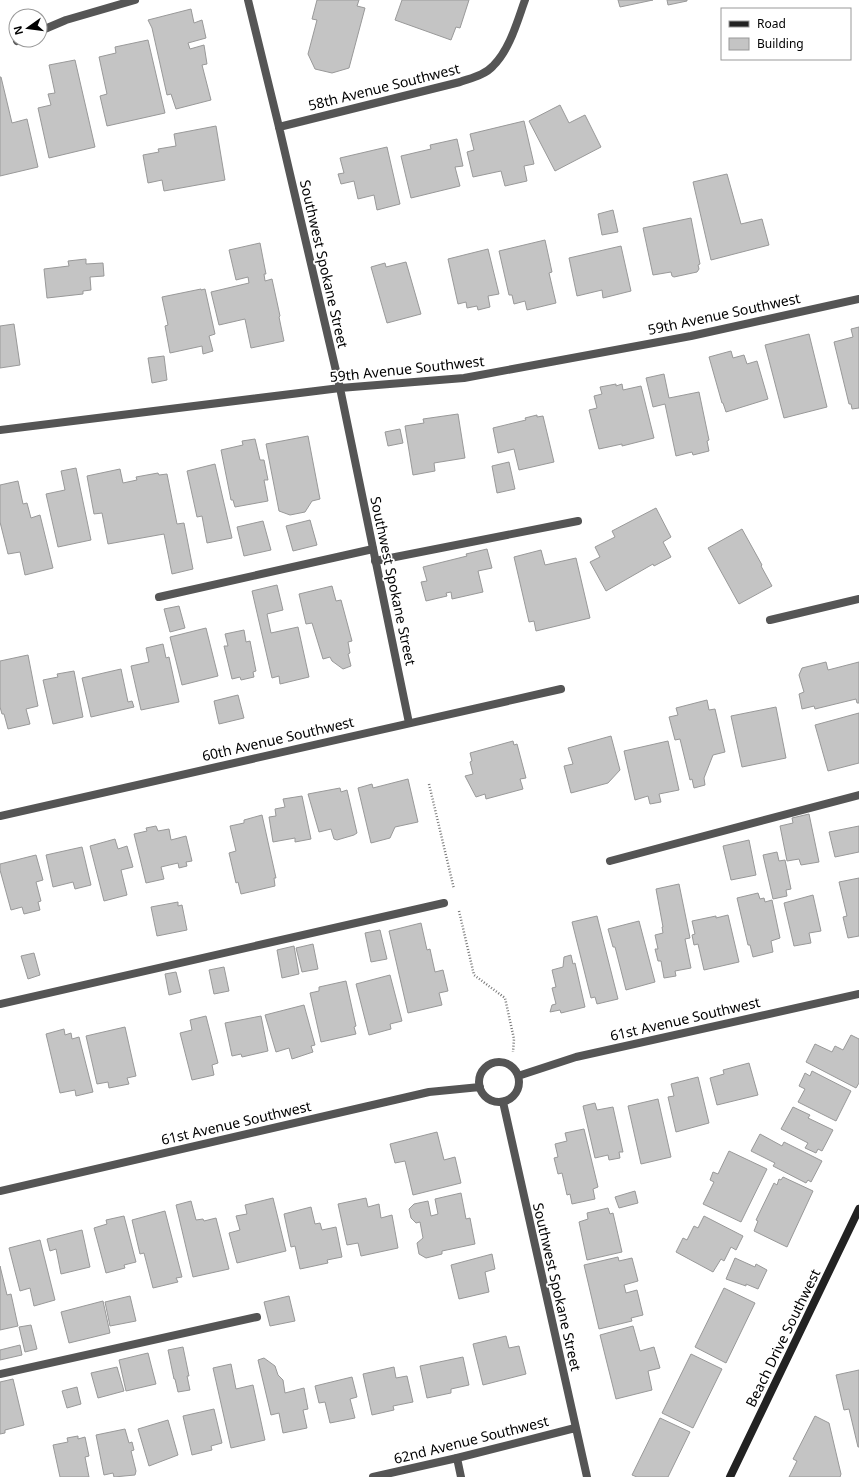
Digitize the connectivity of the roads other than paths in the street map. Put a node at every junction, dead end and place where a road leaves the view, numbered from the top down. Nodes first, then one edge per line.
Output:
1 (135, 0) edge
2 (248, 0) edge
3 (525, 0) edge
4 (48, 28) edge
5 (279, 127) junction
6 (859, 299) edge
7 (340, 388) junction
8 (0, 430) edge
9 (578, 521) dead end
10 (373, 549) junction
11 (375, 561) junction
12 (159, 597) dead end
13 (859, 599) edge
14 (770, 620) dead end
15 (561, 689) dead end
16 (409, 723) junction
17 (859, 795) edge
18 (0, 816) edge
19 (610, 861) dead end
20 (444, 903) dead end
21 (859, 994) edge
22 (0, 1004) edge
23 (518, 1076) junction
24 (480, 1087) junction
25 (503, 1102) junction
26 (0, 1191) edge
27 (859, 1209) edge
28 (257, 1317) dead end
29 (0, 1374) edge
30 (575, 1428) junction
31 (457, 1458) junction
32 (373, 1477) edge
33 (461, 1477) edge
34 (587, 1477) edge
35 (730, 1477) edge

1 - 4 street
2 - 5 street, Southwest Spokane Street
3 - 5 street, 58th Avenue Southwest
5 - 7 street, Southwest Spokane Street
6 - 7 street, 59th Avenue Southwest
7 - 8 street, 59th Avenue Southwest
7 - 10 street, Southwest Spokane Street
9 - 11 street
10 - 11 street, Southwest Spokane Street
10 - 12 street
11 - 16 street, Southwest Spokane Street
13 - 14 street
15 - 16 street, 60th Avenue Southwest
16 - 18 street, 60th Avenue Southwest
17 - 19 street
20 - 22 street
21 - 23 street, 61st Avenue Southwest
23 - 24 street
23 - 25 street
24 - 25 street
24 - 26 street, 61st Avenue Southwest
25 - 30 street, Southwest Spokane Street
27 - 35 main road, Beach Drive Southwest
28 - 29 street
30 - 31 street, 62nd Avenue Southwest
30 - 34 street, Southwest Spokane Street
31 - 32 street, 62nd Avenue Southwest
31 - 33 street

